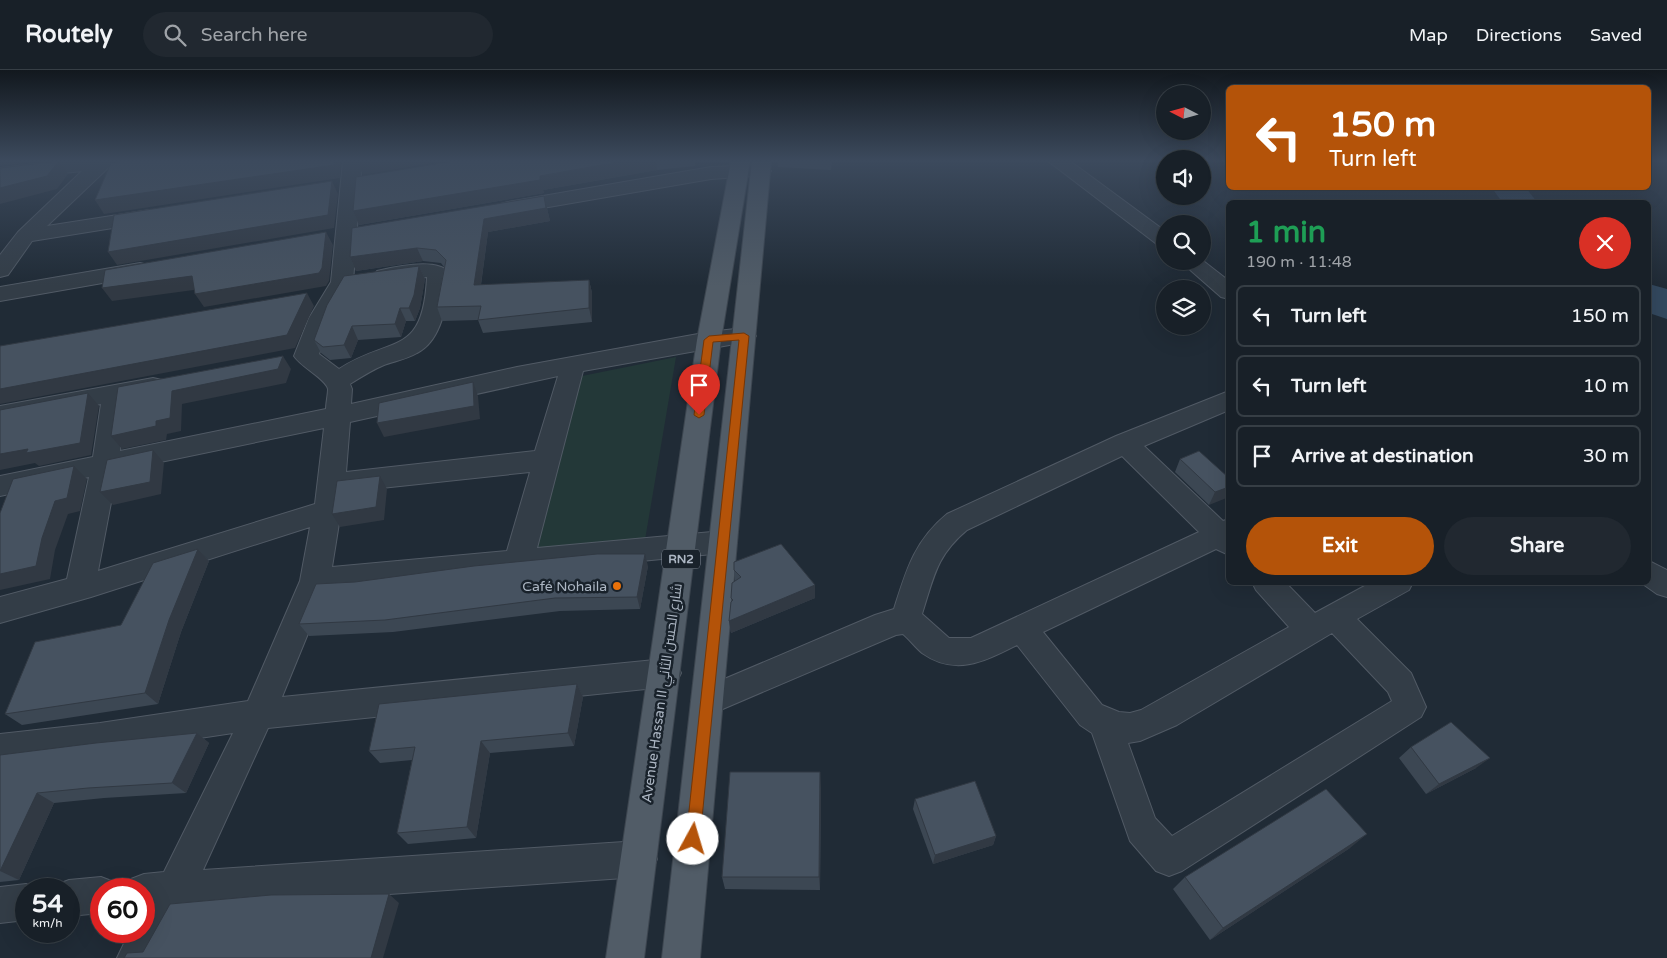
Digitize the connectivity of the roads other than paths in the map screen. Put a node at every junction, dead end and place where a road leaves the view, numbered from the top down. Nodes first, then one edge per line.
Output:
1 (64, 202) edge
2 (350, 202) edge
3 (539, 202) edge
4 (742, 202) edge
5 (750, 202) edge
6 (1112, 202) edge
7 (489, 211) edge
8 (170, 213) edge
9 (1156, 234) edge
10 (25, 236) junction
11 (161, 267) edge
12 (0, 270) edge
13 (1202, 270) edge
14 (350, 283) junction
15 (1226, 290) edge
16 (0, 294) edge
17 (303, 300) edge
18 (744, 336) junction
19 (709, 340) junction
20 (573, 365) junction
21 (338, 381) junction
22 (172, 382) edge
23 (115, 393) junction
24 (1226, 401) edge
25 (0, 415) edge
26 (337, 416) junction
27 (1125, 443) junction
28 (546, 460) junction
29 (106, 464) junction
30 (332, 483) junction
31 (0, 486) edge
32 (328, 511) junction
33 (1226, 536) edge
34 (723, 542) junction
35 (682, 546) junction
36 (519, 561) junction
37 (1651, 575) edge
38 (315, 581) junction
39 (1270, 585) edge
40 (1393, 585) edge
41 (1667, 585) edge
42 (80, 588) junction
43 (0, 610) edge
44 (905, 621) junction
45 (1323, 622) junction
46 (1022, 629) junction
47 (665, 673) junction
48 (707, 701) junction
49 (257, 714) junction
50 (1105, 724) junction
51 (0, 750) edge
52 (639, 859) junction
53 (159, 890) edge
54 (15, 903) edge
55 (0, 904) edge
56 (136, 958) edge
57 (626, 958) edge
58 (681, 958) edge

1 - 10 street
2 - 14 street
3 - 7 street
4 - 19 main road, Avenue Hassan II شارع الحسن الثاني / RN2
5 - 18 main road
6 - 9 street
8 - 10 street
10 - 12 street
11 - 16 street
13 - 15 street
14 - 17 street
14 - 21 street
14 - 21 street
18 - 19 street
18 - 34 main road
19 - 20 street
19 - 35 main road, Avenue Hassan II شارع الحسن الثاني / RN2
20 - 26 street
20 - 28 street
21 - 26 street
22 - 23 street
23 - 25 street
23 - 29 street
24 - 27 street
26 - 29 street
26 - 30 street
27 - 33 street
27 - 44 street
28 - 30 street
28 - 36 street
29 - 31 street
29 - 42 street
30 - 32 street
32 - 38 street
32 - 42 street
33 - 46 street
34 - 35 street
34 - 48 main road
35 - 36 street
35 - 47 main road, Avenue Hassan II شارع الحسن الثاني / RN2
36 - 38 street
37 - 41 street
38 - 49 street
39 - 45 street
40 - 45 street
42 - 43 street
44 - 46 street
44 - 48 street
45 - 50 street
45 - 50 street
46 - 50 street
47 - 49 street
47 - 52 main road, Avenue Hassan II شارع الحسن الثاني / RN2
48 - 58 main road
49 - 51 street
49 - 53 street
52 - 53 street
52 - 57 main road, Avenue Hassan II شارع الحسن الثاني / RN2
53 - 56 street
54 - 55 street

